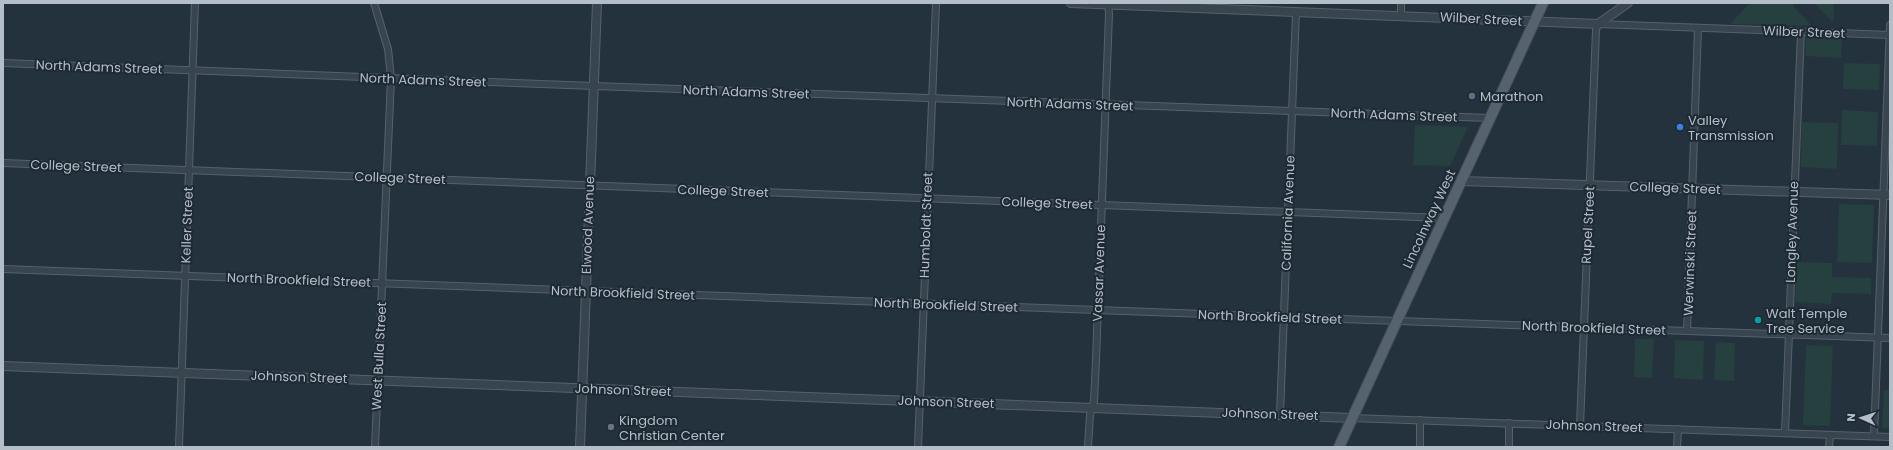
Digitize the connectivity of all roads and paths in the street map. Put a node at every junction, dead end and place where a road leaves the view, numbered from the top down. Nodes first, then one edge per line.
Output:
1 (195, 3) edge
2 (374, 3) edge
3 (597, 3) edge
4 (936, 3) edge
5 (1071, 3) edge
6 (1401, 3) edge
7 (1543, 3) edge
8 (1628, 3) edge
9 (1108, 4) edge
10 (1296, 12) junction
11 (1401, 16) junction
12 (1534, 22) junction
13 (1598, 24) junction
14 (1890, 25) edge
15 (1698, 28) junction
16 (1801, 31) junction
17 (1890, 35) edge
18 (3, 63) edge
19 (193, 70) junction
20 (391, 78) junction
21 (594, 86) junction
22 (931, 98) junction
23 (1106, 105) junction
24 (1292, 112) junction
25 (1490, 118) junction
26 (3, 163) edge
27 (189, 170) junction
28 (387, 178) junction
29 (1461, 181) junction
30 (1590, 185) junction
31 (590, 186) junction
32 (1692, 189) junction
33 (1794, 192) junction
34 (1886, 195) edge
35 (928, 198) junction
36 (1102, 205) junction
37 (1288, 211) junction
38 (1444, 218) junction
39 (3, 269) edge
40 (184, 276) junction
41 (383, 283) junction
42 (586, 292) junction
43 (923, 304) junction
44 (1098, 310) junction
45 (1284, 318) junction
46 (1396, 321) junction
47 (1584, 328) junction
48 (1687, 331) junction
49 (1788, 334) junction
50 (1878, 337) junction
51 (1890, 338) edge
52 (3, 366) edge
53 (181, 372) junction
54 (378, 380) junction
55 (582, 389) junction
56 (919, 400) junction
57 (1092, 407) junction
58 (1280, 414) junction
59 (1352, 418) junction
60 (1420, 420) junction
61 (1509, 423) junction
62 (1580, 426) junction
63 (1678, 430) junction
64 (1785, 433) junction
65 (1830, 435) junction
66 (1874, 436) junction
67 (1890, 437) edge
68 (179, 447) edge
69 (375, 447) edge
70 (580, 447) edge
71 (918, 447) edge
72 (1088, 447) edge
73 (1339, 447) edge
74 (1420, 447) edge
75 (1509, 447) edge
76 (1677, 447) edge
77 (1829, 447) edge

1 - 19 street, Keller Street
2 - 20 street, West Bulla Street
3 - 21 street, Elwood Avenue
4 - 22 street, Humboldt Street
5 - 9 street, Wilber Street
6 - 11 street
7 - 12 main road, Lincolnway West
8 - 13 street
9 - 10 street, Wilber Street
9 - 23 street, Vassar Avenue
10 - 11 street, Wilber Street
10 - 24 street, California Avenue
11 - 12 street, Wilber Street
12 - 13 street, Wilber Street
12 - 25 main road, Lincolnway West
13 - 15 street, Wilber Street
13 - 30 street, Rupel Street
14 - 17 street
15 - 16 street, Wilber Street
15 - 32 street, Werwinski Street
16 - 17 street, Wilber Street
16 - 33 street, Longley Avenue
17 - 34 street
18 - 19 street, North Adams Street
19 - 20 street, North Adams Street
19 - 27 street, Keller Street
20 - 21 street, North Adams Street
20 - 28 street, West Bulla Street
21 - 22 street, North Adams Street
21 - 31 street, Elwood Avenue
22 - 23 street, North Adams Street
22 - 35 street, Humboldt Street
23 - 24 street, North Adams Street
23 - 36 street, Vassar Avenue
24 - 25 street, North Adams Street
24 - 37 street, California Avenue
25 - 29 main road, Lincolnway West
26 - 27 street, College Street
27 - 28 street, College Street
27 - 40 street, Keller Street
28 - 31 street, College Street
28 - 41 street, West Bulla Street
29 - 30 street, College Street
29 - 38 main road, Lincolnway West
30 - 32 street, College Street
30 - 47 street, Rupel Street
31 - 35 street, College Street
31 - 42 street, Elwood Avenue
32 - 33 street, College Street
32 - 48 street, Werwinski Street
33 - 34 street, College Street
33 - 49 street, Longley Avenue
34 - 50 street
35 - 36 street, College Street
35 - 43 street, Humboldt Street
36 - 37 street, College Street
36 - 44 street, Vassar Avenue
37 - 38 street, College Street
37 - 45 street, California Avenue
38 - 46 main road, Lincolnway West
39 - 40 street, North Brookfield Street
40 - 41 street, North Brookfield Street
40 - 53 street, Keller Street
41 - 42 street, North Brookfield Street
41 - 54 street, West Bulla Street
42 - 43 street, North Brookfield Street
42 - 55 street, Elwood Avenue
43 - 44 street, North Brookfield Street
43 - 56 street, Humboldt Street
44 - 45 street, North Brookfield Street
44 - 57 street, Vassar Avenue
45 - 46 street, North Brookfield Street
45 - 58 street, California Avenue
46 - 47 street, North Brookfield Street
46 - 59 main road, Lincolnway West
47 - 48 street, North Brookfield Street
47 - 62 street, Rupel Street
48 - 49 street, North Brookfield Street
49 - 50 street, North Brookfield Street
49 - 64 street, Longley Avenue
50 - 51 street, North Brookfield Street
50 - 66 street
52 - 53 street, Johnson Street
53 - 54 street, Johnson Street
53 - 68 street, Keller Street
54 - 55 street, Johnson Street
54 - 69 street, West Bulla Street
55 - 56 street, Johnson Street
55 - 70 street, Elwood Avenue
56 - 57 street, Johnson Street
56 - 71 street, Humboldt Street
57 - 58 street, Johnson Street
57 - 72 street, Vassar Avenue
58 - 59 street, Johnson Street
59 - 60 street, Johnson Street
59 - 73 main road, Lincolnway West
60 - 61 street, Johnson Street
60 - 74 street
61 - 62 street, Johnson Street
61 - 75 street
62 - 63 street, Johnson Street
63 - 64 street, Johnson Street
63 - 76 street
64 - 65 street, Johnson Street
65 - 66 street, Johnson Street
65 - 77 street
66 - 67 street, Johnson Street

